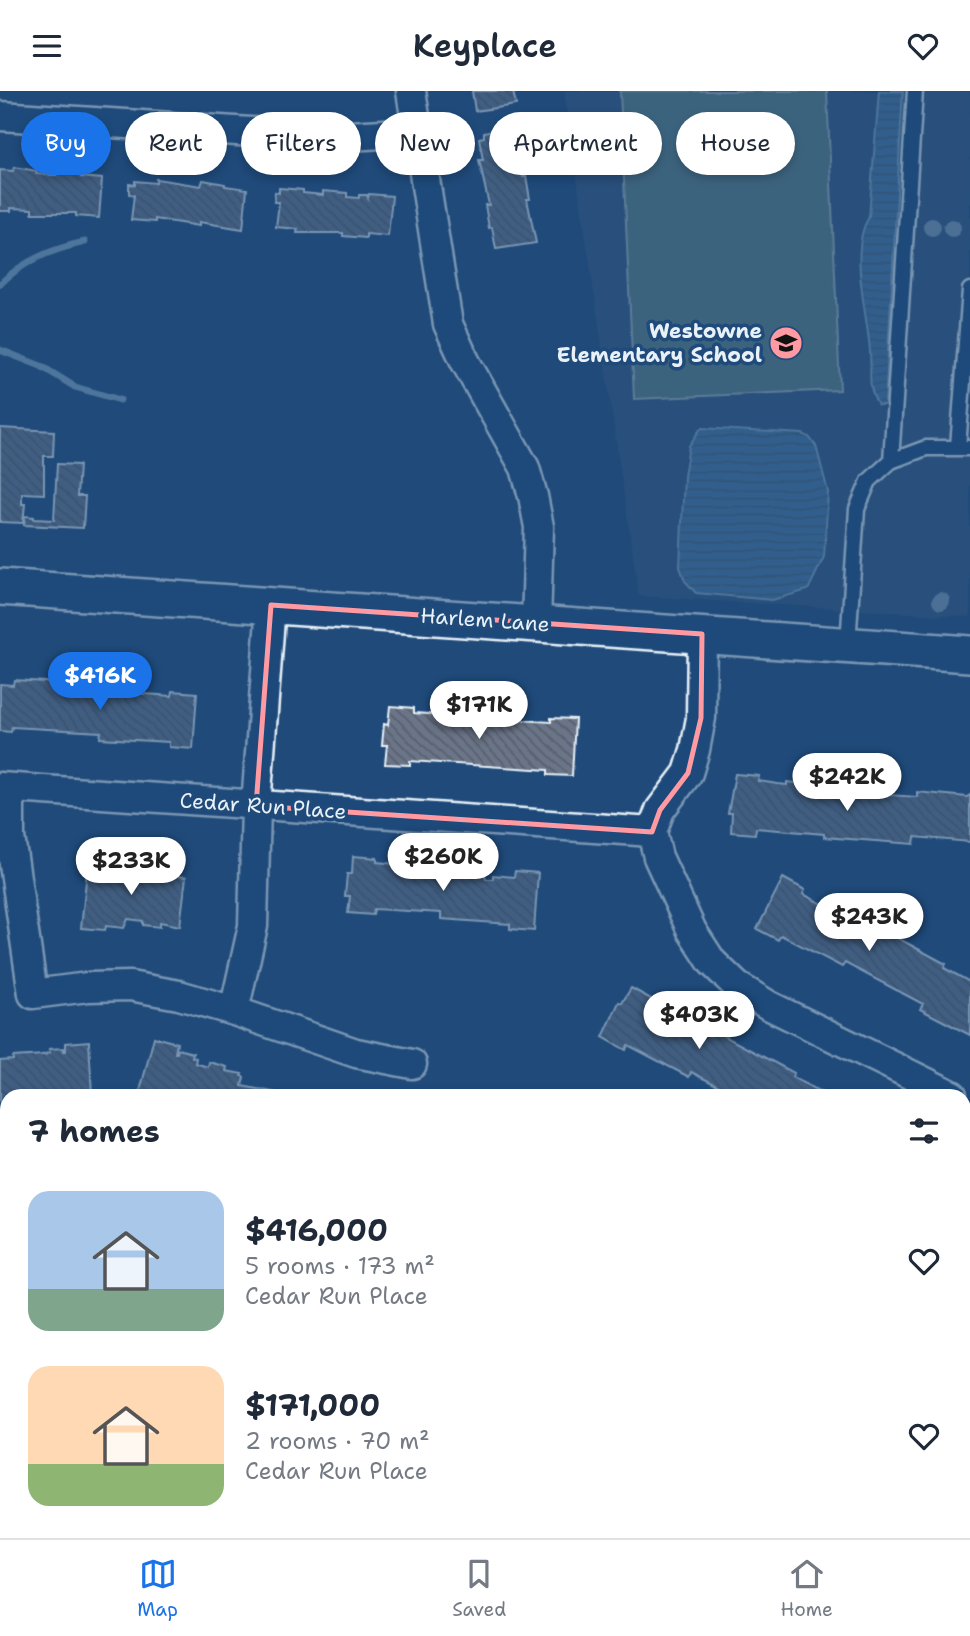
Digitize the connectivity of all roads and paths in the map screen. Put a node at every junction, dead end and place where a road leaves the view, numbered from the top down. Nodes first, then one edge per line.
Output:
1 (411, 91) edge
2 (915, 91) edge
3 (414, 112) edge
4 (0, 116) edge
5 (375, 136) edge
6 (424, 175) edge
7 (970, 291) edge
8 (964, 448) edge
9 (891, 461) junction
10 (0, 587) edge
11 (271, 605) junction
12 (536, 624) junction
13 (702, 634) junction
14 (848, 644) junction
15 (970, 653) edge
16 (5, 787) edge
17 (256, 806) junction
18 (652, 832) junction
19 (234, 1011) junction
20 (412, 1065) dead end
21 (940, 1089) edge

1 - 3 street
2 - 9 lane
4 - 5 street
6 - 12 street
7 - 8 lane
8 - 9 lane
9 - 14 lane
10 - 11 street, Harlem Lane
11 - 12 street, Harlem Lane
11 - 17 street
12 - 13 street, Harlem Lane
13 - 14 street, Harlem Lane
13 - 18 street
14 - 15 street, Harlem Lane
16 - 17 street, Cedar Run Place
16 - 19 street
17 - 18 street, Cedar Run Place
17 - 19 street
18 - 21 street
19 - 20 street

